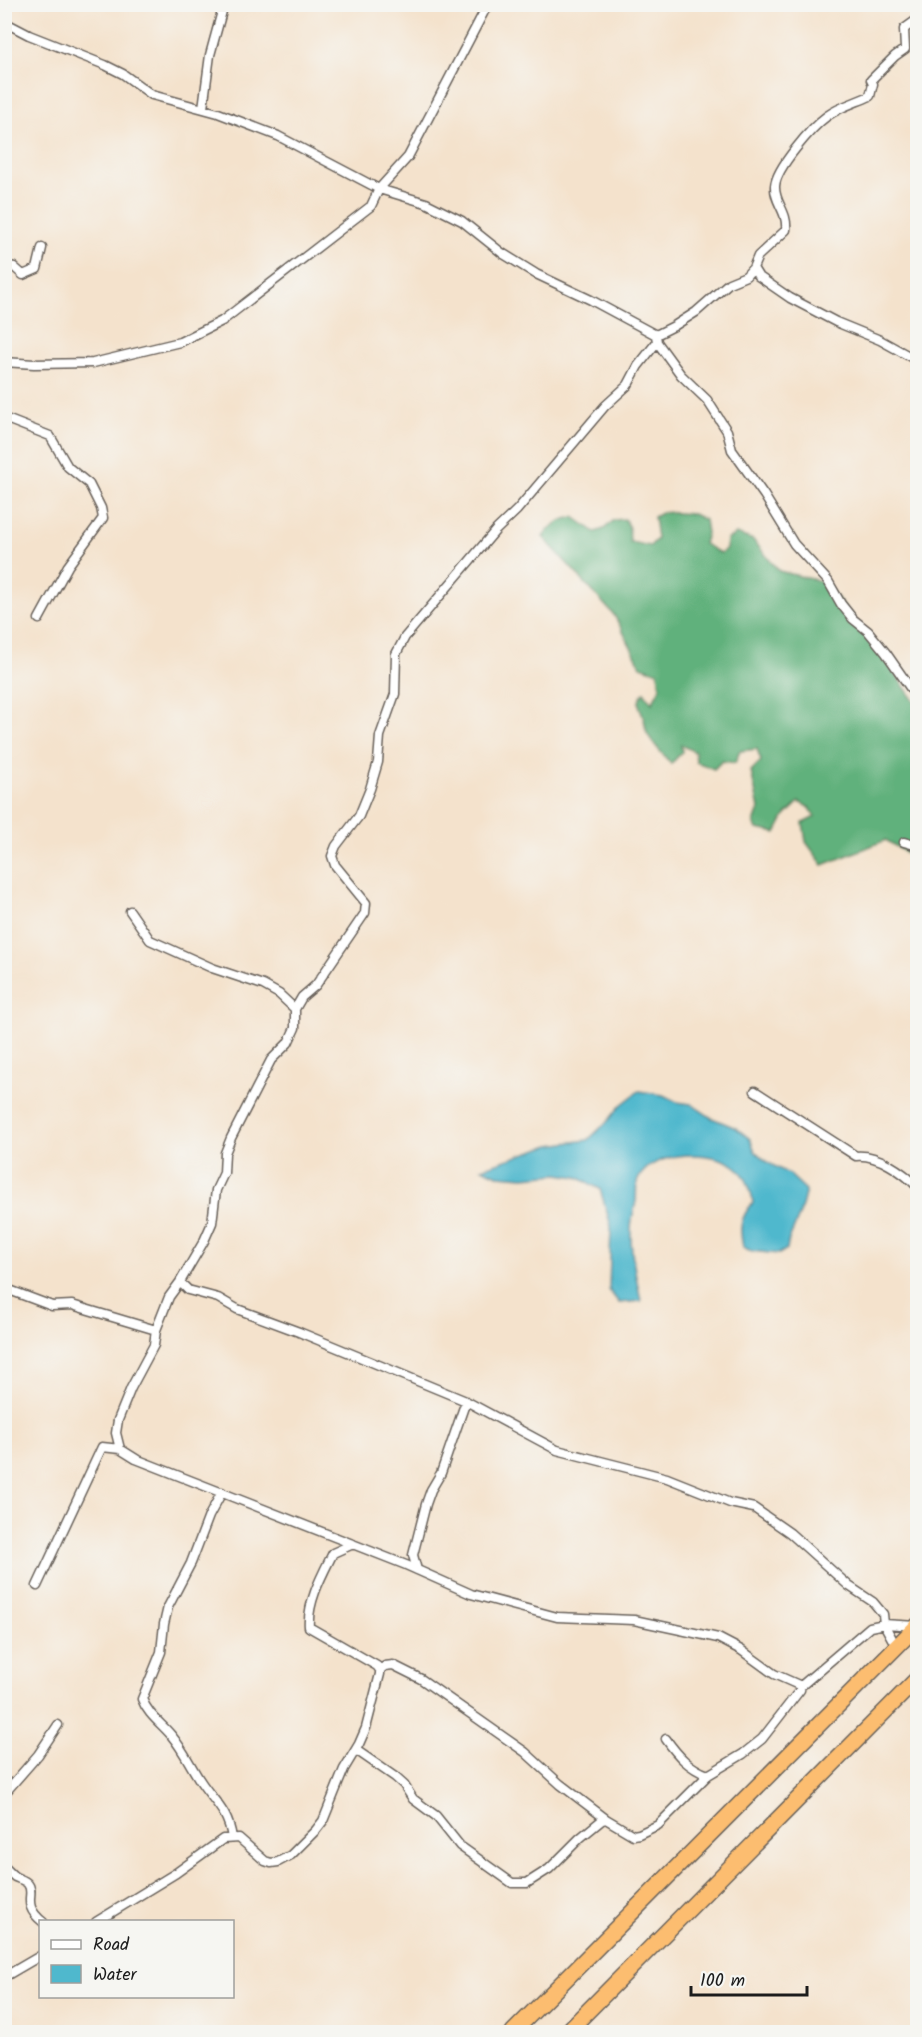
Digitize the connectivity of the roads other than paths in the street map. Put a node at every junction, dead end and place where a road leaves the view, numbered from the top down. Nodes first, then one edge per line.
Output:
1 (224, 4) edge
2 (488, 4) edge
3 (918, 19) edge
4 (4, 22) edge
5 (203, 108) junction
6 (379, 189) junction
7 (42, 248) dead end
8 (4, 265) edge
9 (753, 268) junction
10 (656, 338) junction
11 (918, 361) edge
12 (4, 362) edge
13 (4, 418) edge
14 (39, 619) dead end
15 (918, 699) edge
16 (904, 842) dead end
17 (918, 846) edge
18 (130, 911) dead end
19 (295, 1009) junction
20 (754, 1092) dead end
21 (918, 1187) edge
22 (180, 1282) junction
23 (4, 1288) edge
24 (156, 1330) junction
25 (466, 1401) junction
26 (120, 1449) junction
27 (222, 1492) junction
28 (353, 1544) junction
29 (417, 1570) junction
30 (37, 1586) dead end
31 (884, 1624) junction
32 (917, 1625) edge
33 (896, 1646) junction
34 (381, 1670) junction
35 (918, 1678) edge
36 (801, 1686) junction
37 (58, 1725) dead end
38 (666, 1739) dead end
39 (356, 1750) junction
40 (708, 1775) junction
41 (4, 1794) edge
42 (606, 1819) junction
43 (231, 1838) junction
44 (4, 1867) edge
45 (40, 1920) edge
46 (99, 1920) edge
47 (39, 1957) edge
48 (4, 1977) edge
49 (513, 2032) edge
50 (567, 2032) edge

1 - 5 street
2 - 6 street
3 - 9 street
4 - 5 street
5 - 6 street
6 - 10 street
6 - 12 street
7 - 8 street
9 - 10 street
9 - 11 street
10 - 15 street
10 - 19 street
13 - 14 street
16 - 17 street
18 - 19 street
19 - 22 street
20 - 21 street
22 - 24 street
22 - 25 street
23 - 24 street
24 - 26 street
25 - 29 street
25 - 31 street
26 - 27 street
26 - 30 street
27 - 28 street
27 - 43 street
28 - 29 street
28 - 34 street
29 - 36 street
31 - 32 street
31 - 33 street
31 - 36 street
32 - 33 highway
33 - 49 highway
34 - 39 street
34 - 42 street
35 - 50 highway
36 - 40 street
37 - 41 street
38 - 40 street
39 - 42 street
39 - 43 street
40 - 42 street
43 - 46 street
44 - 45 street
47 - 48 street

